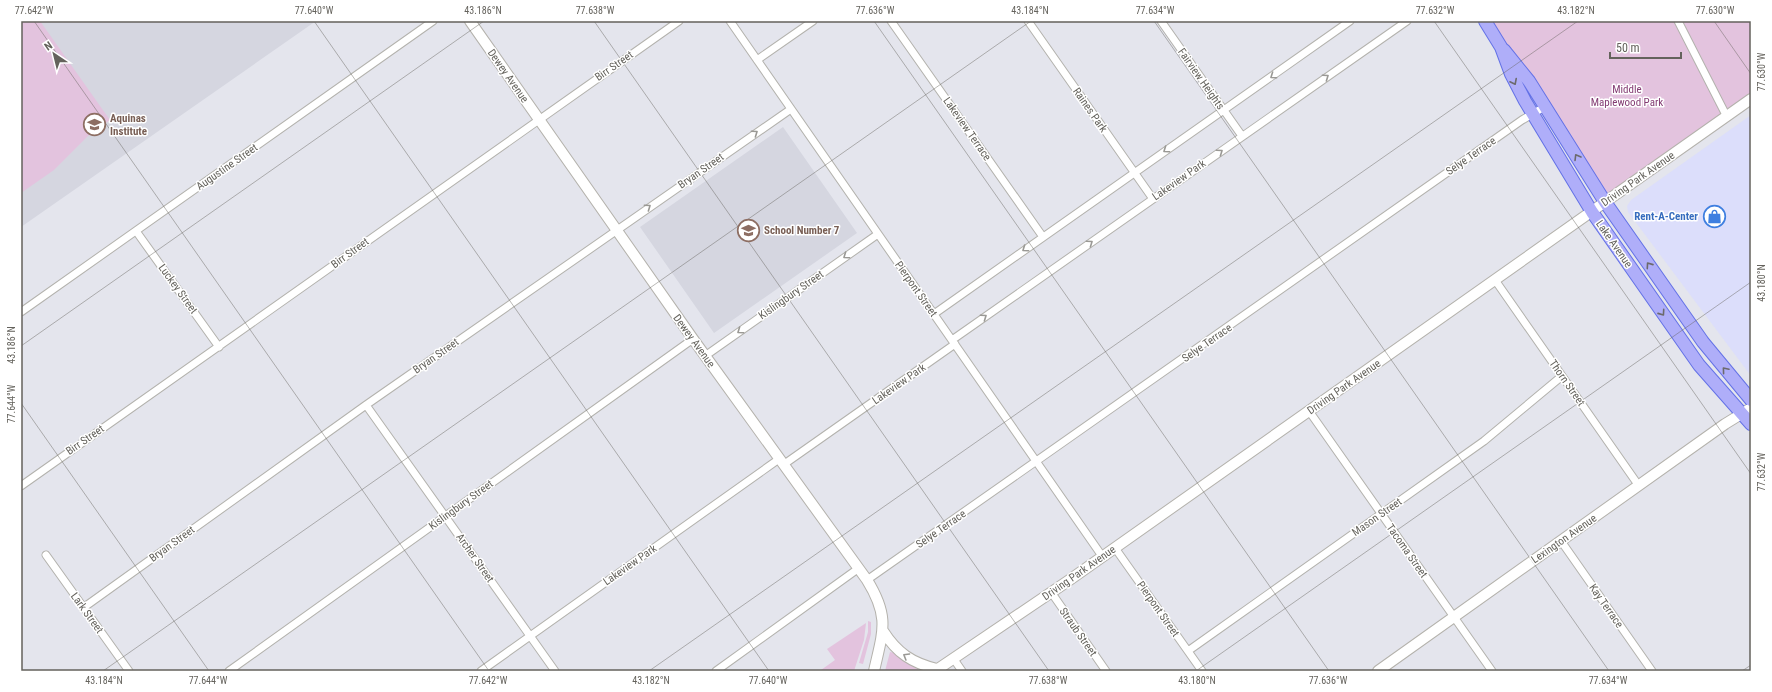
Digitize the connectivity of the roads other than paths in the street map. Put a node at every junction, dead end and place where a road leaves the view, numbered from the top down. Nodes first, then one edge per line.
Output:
1 (433, 21) edge
2 (470, 21) edge
3 (678, 21) edge
4 (730, 21) edge
5 (813, 21) edge
6 (891, 21) edge
7 (1028, 21) edge
8 (1161, 21) edge
9 (1350, 21) edge
10 (1407, 21) edge
11 (1485, 21) edge
12 (1678, 21) edge
13 (1501, 47) junction
14 (757, 60) junction
15 (1751, 99) edge
16 (1546, 106) junction
17 (791, 109) junction
18 (1223, 110) junction
19 (1532, 114) junction
20 (1727, 116) junction
21 (538, 119) junction
22 (1242, 136) junction
23 (1134, 173) junction
24 (1153, 199) junction
25 (1605, 202) junction
26 (1592, 212) junction
27 (616, 230) junction
28 (136, 231) junction
29 (878, 234) junction
30 (1042, 237) junction
31 (1495, 280) junction
32 (21, 312) edge
33 (934, 314) junction
34 (693, 339) junction
35 (953, 342) junction
36 (219, 347) junction
37 (705, 356) junction
38 (1562, 376) junction
39 (1751, 400) edge
40 (366, 405) junction
41 (1309, 411) junction
42 (1746, 411) edge
43 (1751, 424) edge
44 (781, 462) junction
45 (1037, 462) junction
46 (21, 486) edge
47 (1639, 486) junction
48 (1381, 514) junction
49 (445, 516) junction
50 (1560, 541) junction
51 (1115, 548) junction
52 (46, 556) dead end
53 (1102, 556) junction
54 (859, 568) junction
55 (868, 580) junction
56 (1051, 592) junction
57 (83, 608) junction
58 (1454, 617) junction
59 (883, 631) junction
60 (530, 636) junction
61 (1188, 651) junction
62 (953, 658) junction
63 (936, 670) edge
64 (129, 671) edge
65 (229, 671) edge
66 (481, 671) edge
67 (555, 671) edge
68 (716, 671) edge
69 (874, 671) edge
70 (962, 671) edge
71 (1106, 671) edge
72 (1202, 671) edge
73 (1378, 671) edge
74 (1492, 671) edge
75 (1652, 671) edge

1 - 28 street, Augustine Street
2 - 21 street, Dewey Avenue
3 - 21 street, Birr Street
4 - 14 street, Pierpont Street
5 - 14 street
6 - 30 street, Lakeview Terrace
7 - 23 street, Raines Park
8 - 18 street, Fairview Heights
9 -> 18 street
22 -> 10 street, Lakeview Park
11 - 13 main road, Lake Avenue
12 - 20 street
13 - 16 main road, Lake Avenue
13 -> 19 main road, Lake Avenue
14 - 17 street, Pierpont Street
15 - 20 street, Driving Park Avenue
16 - 19 street, Selye Terrace
25 -> 16 main road, Lake Avenue
27 -> 17 street, Bryan Street
17 - 29 street, Pierpont Street
18 - 22 street, Fairview Heights
18 -> 23 street
19 - 26 main road, Lake Avenue
19 - 45 street, Selye Terrace
20 - 25 street, Driving Park Avenue
21 - 27 street, Dewey Avenue
21 - 36 street, Birr Street
24 -> 22 street, Lakeview Park
23 - 24 street, Raines Park
23 - 30 street
35 -> 24 street, Lakeview Park
25 - 26 street, Driving Park Avenue
39 -> 25 main road, Lake Avenue
26 - 31 street, Driving Park Avenue
26 -> 42 main road, Lake Avenue
27 - 34 street, Dewey Avenue
27 - 40 street, Bryan Street
28 - 32 street, Augustine Street
28 - 36 street, Luckey Street
29 - 33 street, Pierpont Street
29 -> 37 street, Kislingbury Street
30 -> 33 street
31 - 38 street, Thorn Street
31 - 41 street, Driving Park Avenue
33 - 35 street, Pierpont Street
34 - 37 street, Dewey Avenue
34 - 49 street, Kislingbury Street
35 - 44 street, Lakeview Park
35 - 45 street, Pierpont Street
36 - 46 street, Birr Street
37 - 44 street, Dewey Avenue
38 - 47 street, Thorn Street
38 - 48 street, Mason Street
40 - 49 street, Archer Street
40 - 57 street, Bryan Street
41 - 48 street, Tacoma Street
41 - 51 street, Driving Park Avenue
42 - 43 main road, Lake Avenue
42 - 47 street, Lexington Avenue
44 - 54 street, Dewey Avenue
44 - 60 street, Lakeview Park
45 - 53 street, Pierpont Street
45 - 55 street, Selye Terrace
47 - 50 street, Lexington Avenue
48 - 58 street, Tacoma Street
48 - 61 street, Mason Street
49 - 60 street, Archer Street
49 - 65 street, Kislingbury Street
50 - 58 street, Lexington Avenue
50 - 75 street, Kay Terrace
51 - 53 street, Driving Park Avenue
51 - 61 street, Pierpont Street
52 - 57 street, Lark Street
53 - 56 street, Driving Park Avenue
54 - 55 street, Dewey Avenue
54 - 68 street
55 - 59 street, Dewey Avenue
56 - 62 street, Driving Park Avenue
56 - 71 street, Straub Street
57 - 64 street, Lark Street
58 - 73 street, Lexington Avenue
58 - 74 street, Tacoma Street
63 -> 59 street
59 - 69 street, Dewey Avenue
60 - 66 street, Lakeview Park
60 - 67 street, Archer Street
61 - 72 street, Pierpont Street
62 - 63 street, Driving Park Avenue
62 - 70 street

